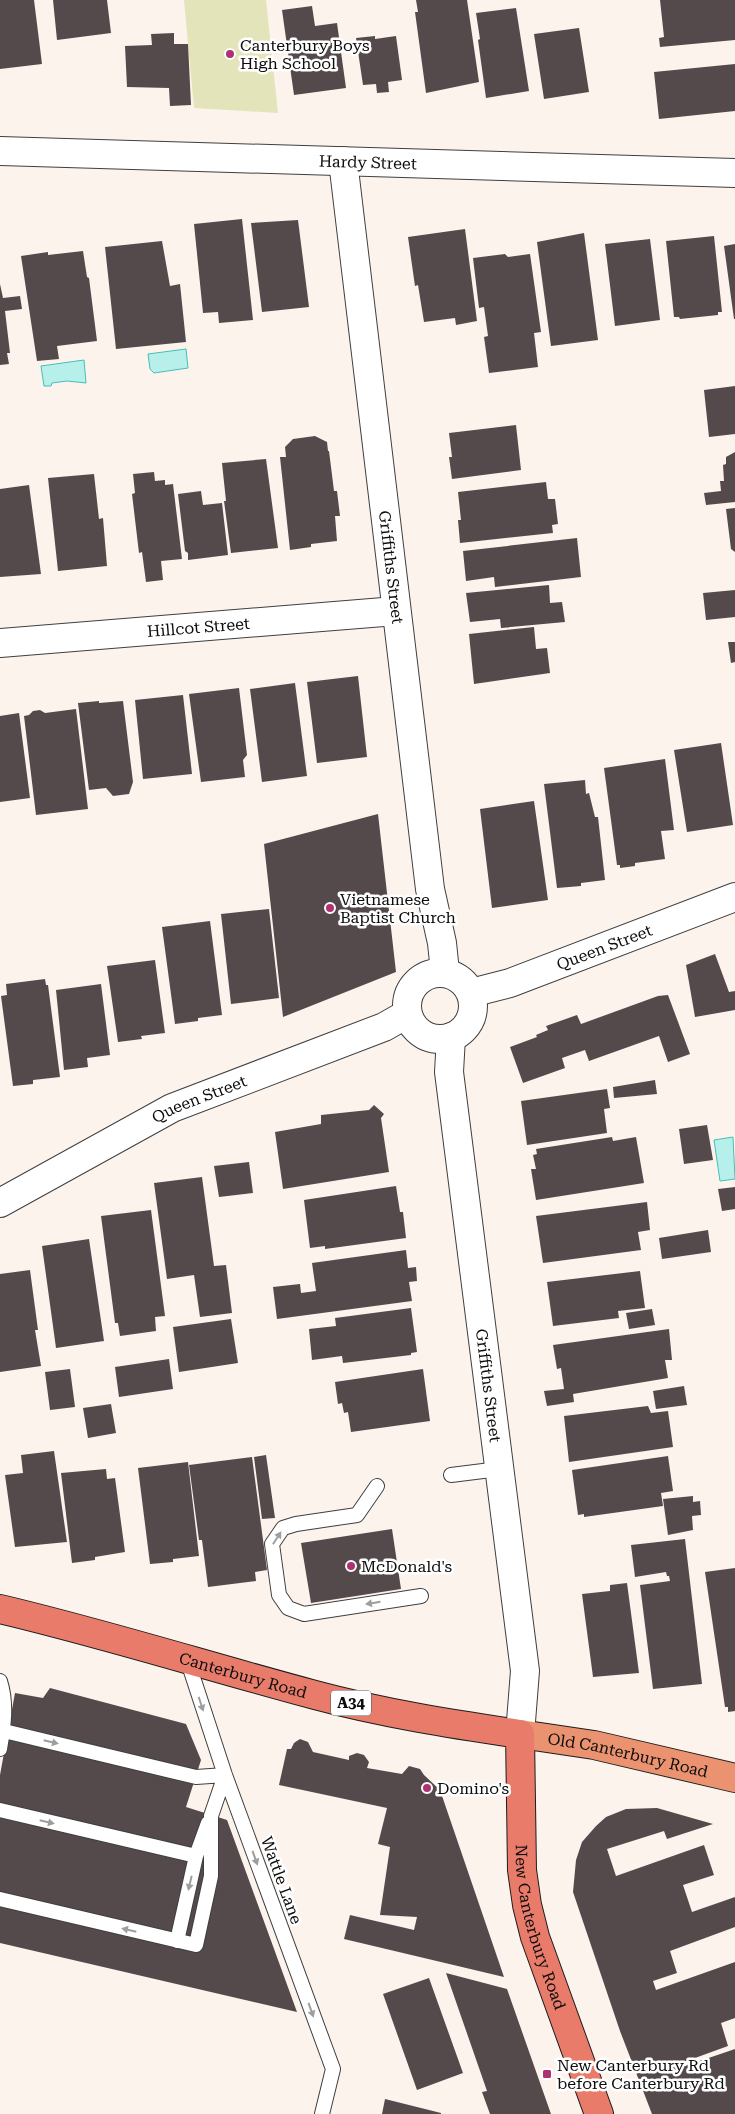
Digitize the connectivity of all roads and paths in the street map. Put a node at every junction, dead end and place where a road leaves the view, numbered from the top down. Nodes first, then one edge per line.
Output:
1 (0, 151) edge
2 (343, 161) junction
3 (735, 173) edge
4 (396, 611) junction
5 (0, 643) edge
6 (735, 897) edge
7 (445, 972) junction
8 (471, 993) junction
9 (407, 1014) junction
10 (451, 1037) junction
11 (0, 1203) edge
12 (499, 1469) junction
13 (451, 1475) dead end
14 (378, 1486) dead end
15 (421, 1596) dead end
16 (0, 1609) edge
17 (186, 1658) junction
18 (0, 1681) edge
19 (4, 1731) junction
20 (520, 1734) junction
21 (0, 1749) edge
22 (225, 1776) junction
23 (735, 1778) edge
24 (0, 1810) edge
25 (211, 1816) junction
26 (196, 1856) junction
27 (0, 1899) edge
28 (177, 1941) junction
29 (322, 2114) edge
30 (599, 2114) edge

1 - 2 street, Hardy Street
2 - 3 street, Hardy Street
2 - 4 street, Griffiths Street
4 - 5 street, Hillcot Street
4 - 7 street, Griffiths Street
6 - 8 street, Queen Street
7 - 8 street
7 - 9 street
8 - 10 street
9 - 10 street
9 - 11 street, Queen Street
10 - 12 street, Griffiths Street
12 - 13 lane
12 - 20 street, Griffiths Street
15 -> 14 lane
16 - 17 highway, Canterbury Road / A34
17 - 20 highway, Canterbury Road / A34
17 -> 22 lane, Wattle Lane
18 - 19 lane
19 - 21 lane
19 -> 22 lane
20 - 23 main road, Old Canterbury Road
20 - 30 highway, New Canterbury Road
22 - 25 lane
22 -> 29 lane, Wattle Lane
24 -> 26 lane
25 - 26 lane
25 - 28 lane
26 -> 28 lane
28 -> 27 lane

